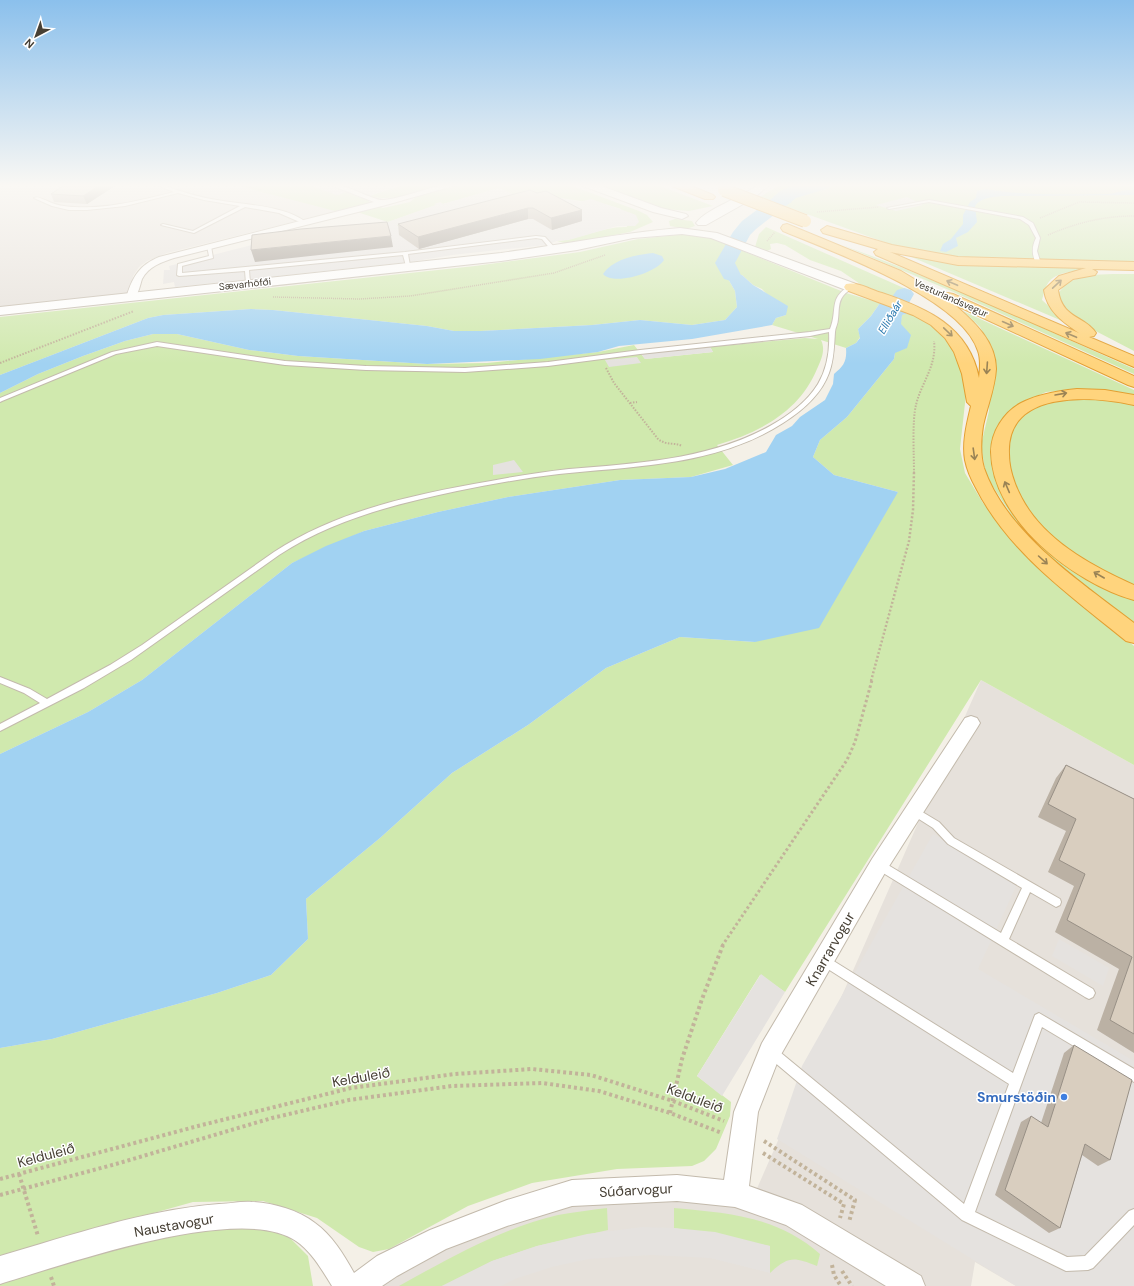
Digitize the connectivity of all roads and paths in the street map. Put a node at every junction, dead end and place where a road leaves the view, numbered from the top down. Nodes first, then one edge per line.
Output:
1 (217, 244) edge
2 (479, 244) edge
3 (549, 244) edge
4 (586, 244) edge
5 (736, 244) edge
6 (825, 244) edge
7 (860, 244) edge
8 (876, 244) edge
9 (1036, 244) edge
10 (209, 246) junction
11 (554, 250) junction
12 (405, 253) junction
13 (611, 253) dead end
14 (1039, 264) junction
15 (408, 266) junction
16 (1134, 266) edge
17 (883, 268) junction
18 (247, 269) junction
19 (1134, 272) edge
20 (248, 283) junction
21 (850, 287) junction
22 (132, 295) junction
23 (272, 297) dead end
24 (139, 310) dead end
25 (0, 311) edge
26 (832, 330) junction
27 (933, 335) dead end
28 (600, 358) junction
29 (1134, 362) edge
30 (0, 363) edge
31 (1134, 382) edge
32 (0, 400) edge
33 (1134, 400) edge
34 (637, 402) dead end
35 (630, 404) junction
36 (977, 415) junction
37 (685, 458) junction
38 (1134, 592) edge
39 (1134, 635) edge
40 (0, 680) edge
41 (46, 702) junction
42 (971, 723) dead end
43 (0, 728) edge
44 (914, 811) junction
45 (878, 865) junction
46 (1028, 886) junction
47 (1056, 902) dead end
48 (1003, 941) junction
49 (824, 959) junction
50 (1089, 993) dead end
51 (770, 1052) junction
52 (1134, 1076) edge
53 (1016, 1081) junction
54 (673, 1101) junction
55 (670, 1113) junction
56 (727, 1122) dead end
57 (724, 1134) dead end
58 (758, 1138) dead end
59 (759, 1150) dead end
60 (19, 1174) junction
61 (0, 1179) edge
62 (23, 1188) junction
63 (0, 1194) edge
64 (735, 1194) junction
65 (967, 1215) junction
66 (1134, 1216) edge
67 (840, 1218) dead end
68 (849, 1222) dead end
69 (45, 1257) junction
70 (832, 1261) dead end
71 (840, 1267) dead end
72 (0, 1270) edge
73 (908, 1285) edge
74 (54, 1286) edge
75 (347, 1286) edge
76 (359, 1286) edge
77 (841, 1286) edge
78 (852, 1286) edge

1 - 10 street
2 - 12 lane
3 - 11 lane
4 - 11 street, Sævarhöfði
5 - 21 street
6 - 17 highway, Vesturlandsvegur
29 -> 7 highway, Vesturlandsvegur
8 - 14 highway
9 - 14 lane
10 - 18 lane
10 - 22 street
11 - 15 street, Sævarhöfði
12 - 15 lane
12 - 18 lane
13 - 23 path
14 - 16 highway
15 - 20 street, Sævarhöfði
17 -> 31 highway, Vesturlandsvegur
17 -> 36 highway
18 - 20 lane
29 -> 19 highway
20 - 22 street, Sævarhöfði
21 - 26 lane
21 -> 36 highway
22 - 25 street, Sævarhöfði
24 - 30 path
26 - 28 lane
26 - 37 lane
27 - 54 path
28 - 32 lane
28 - 35 path
38 -> 33 highway
34 - 35 path
35 - 37 path
36 -> 39 highway
37 - 41 lane
40 - 41 lane
41 - 43 lane
42 - 44 street, Knarrarvogur
44 - 45 street, Knarrarvogur
44 - 46 lane
45 - 48 lane
45 - 49 street, Knarrarvogur
46 - 47 lane
46 - 48 lane
48 - 50 lane
49 - 51 street, Knarrarvogur
49 - 53 lane
51 - 64 street, Knarrarvogur
51 - 65 lane
52 - 53 lane
53 - 65 lane
54 - 55 path
54 - 56 path, Kelduleið
54 - 60 path, Kelduleið
55 - 57 path, Kelduleið
55 - 62 path, Kelduleið
58 - 68 path
59 - 67 path
60 - 61 path, Kelduleið
60 - 62 path
62 - 63 path, Kelduleið
62 - 69 path
64 - 73 street, Súðarvogur
64 - 76 street, Súðarvogur
65 - 66 lane
69 - 72 street, Naustavogur
69 - 74 path
69 - 75 street, Naustavogur
70 - 77 path
71 - 78 path

